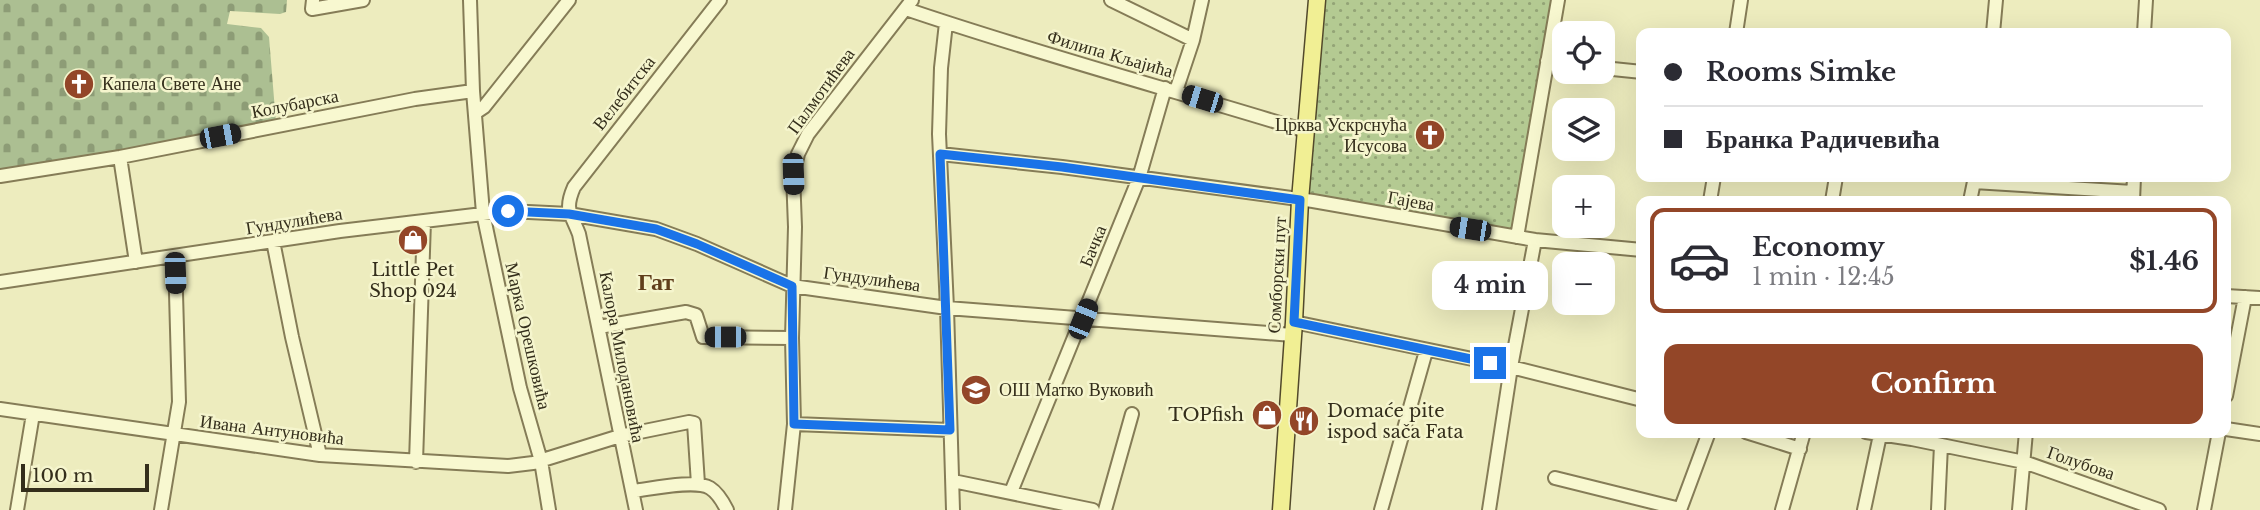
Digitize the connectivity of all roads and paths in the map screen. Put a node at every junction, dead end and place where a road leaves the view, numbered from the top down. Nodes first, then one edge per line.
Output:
1 (363, 0) edge
2 (470, 0) edge
3 (569, 0) edge
4 (720, 0) edge
5 (1111, 0) edge
6 (1202, 0) edge
7 (1317, 0) edge
8 (1558, 0) edge
9 (1741, 0) edge
10 (1996, 0) edge
11 (2146, 0) edge
12 (312, 4) edge
13 (909, 4) edge
14 (946, 23) junction
15 (1737, 28) edge
16 (1993, 28) edge
17 (2144, 28) edge
18 (1193, 40) junction
19 (1547, 61) junction
20 (1552, 62) edge
21 (1615, 69) edge
22 (1636, 71) edge
23 (1171, 89) junction
24 (473, 91) junction
25 (475, 113) junction
26 (1306, 131) junction
27 (940, 154) junction
28 (120, 157) junction
29 (0, 176) edge
30 (1139, 178) junction
31 (1994, 182) edge
32 (2124, 196) edge
33 (1300, 200) junction
34 (483, 213) junction
35 (569, 214) junction
36 (424, 220) junction
37 (1517, 237) junction
38 (1535, 240) junction
39 (273, 241) junction
40 (1636, 249) edge
41 (175, 257) junction
42 (136, 262) junction
43 (0, 282) edge
44 (792, 286) junction
45 (2231, 297) edge
46 (2245, 298) junction
47 (2260, 298) edge
48 (947, 308) junction
49 (1083, 319) junction
50 (599, 327) junction
51 (1294, 328) junction
52 (792, 338) junction
53 (1426, 351) junction
54 (1511, 368) junction
55 (2231, 370) edge
56 (1636, 399) edge
57 (0, 410) edge
58 (33, 414) junction
59 (1132, 414) dead end
60 (794, 424) junction
61 (950, 430) junction
62 (2231, 430) edge
63 (2260, 434) edge
64 (174, 435) junction
65 (620, 436) junction
66 (1707, 438) edge
67 (1765, 438) edge
68 (1803, 438) edge
69 (1879, 438) edge
70 (1919, 438) edge
71 (2025, 438) edge
72 (2218, 438) edge
73 (1941, 446) junction
74 (1800, 449) junction
75 (320, 455) junction
76 (541, 461) junction
77 (416, 462) junction
78 (2024, 462) junction
79 (1555, 478) dead end
80 (953, 481) junction
81 (698, 484) junction
82 (633, 491) junction
83 (1011, 492) junction
84 (17, 510) edge
85 (162, 510) edge
86 (549, 510) edge
87 (636, 510) edge
88 (727, 510) edge
89 (785, 510) edge
90 (953, 510) edge
91 (1093, 510) edge
92 (1105, 510) edge
93 (1281, 510) edge
94 (1381, 510) edge
95 (1489, 510) edge
96 (1680, 510) edge
97 (1782, 510) edge
98 (1864, 510) edge
99 (1938, 510) edge
100 (2019, 510) edge
101 (2159, 510) edge
102 (2204, 510) edge

1 - 12 street
2 - 24 street, Марка Орешковића
3 - 25 street
4 - 35 street, Велебитска
5 - 18 street
6 - 18 street, Бачка
7 - 26 main road, Сомборски пут
8 - 19 street
9 - 15 street
10 - 16 street
11 - 17 street
13 - 14 street, Филипа Кљајића
13 - 44 street, Палмотићева
14 - 23 street, Филипа Кљајића
14 - 27 street
18 - 23 street, Бачка
19 - 20 street
19 - 37 street
21 - 22 street
23 - 26 street, Филипа Кљајића
23 - 30 street, Бачка
24 - 25 street, Марка Орешковића
24 - 28 street, Колубарска
25 - 34 street, Марка Орешковића
26 - 33 main road, Сомборски пут
27 - 30 street, Гајева
27 - 48 street
28 - 29 street, Колубарска
28 - 42 street
30 - 33 street, Гајева
30 - 49 street, Бачка
31 - 32 street
33 - 37 street, Гајева
33 - 51 main road, Сомборски пут
34 - 35 street, Гундулићева
34 - 36 street, Гундулићева
34 - 76 street, Марка Орешковића
35 - 44 street, Гундулићева
35 - 50 street, Калора Милодановића
36 - 39 street, Гундулићева
36 - 77 street
37 - 38 street, Гајева
38 - 40 street, Гајева
38 - 54 street
39 - 41 street, Гундулићева
39 - 75 street
41 - 42 street, Гундулићева
41 - 64 street
42 - 43 street, Гундулићева
44 - 48 street, Гундулићева
44 - 52 street, Палмотићева
45 - 46 street
46 - 47 street
46 - 55 street
48 - 49 street, Гундулићева
48 - 61 street
49 - 51 street, Гундулићева
49 - 83 street, Бачка
50 - 52 street
50 - 65 street, Калора Милодановића
51 - 53 street, Гундулићева
51 - 93 main road, Сомборски пут
52 - 60 street, Палмотићева
53 - 54 street, Гундулићева
53 - 94 street
54 - 56 street, Гундулићева
54 - 95 street
57 - 58 street, Ивана Антуновића
58 - 64 street, Ивана Антуновића
58 - 84 street
59 - 92 street
60 - 61 street
60 - 89 street, Палмотићева
61 - 80 street
62 - 63 street
64 - 75 street, Ивана Антуновића
64 - 85 street
65 - 76 street, Ивана Антуновића
65 - 81 street, Ивана Антуновића
65 - 82 street, Калора Милодановића
66 - 96 street
67 - 74 street
68 - 74 street
69 - 98 street
70 - 73 street, Голубова
71 - 78 street
72 - 102 street
73 - 78 street, Голубова
73 - 99 street
74 - 97 street
75 - 77 street, Ивана Антуновића
76 - 77 street, Ивана Антуновића
76 - 86 street, Марка Орешковића
78 - 100 street
78 - 101 street, Голубова
79 - 96 street
80 - 83 street
80 - 90 street
81 - 82 street
81 - 88 street
82 - 87 street, Калора Милодановића
83 - 91 street

